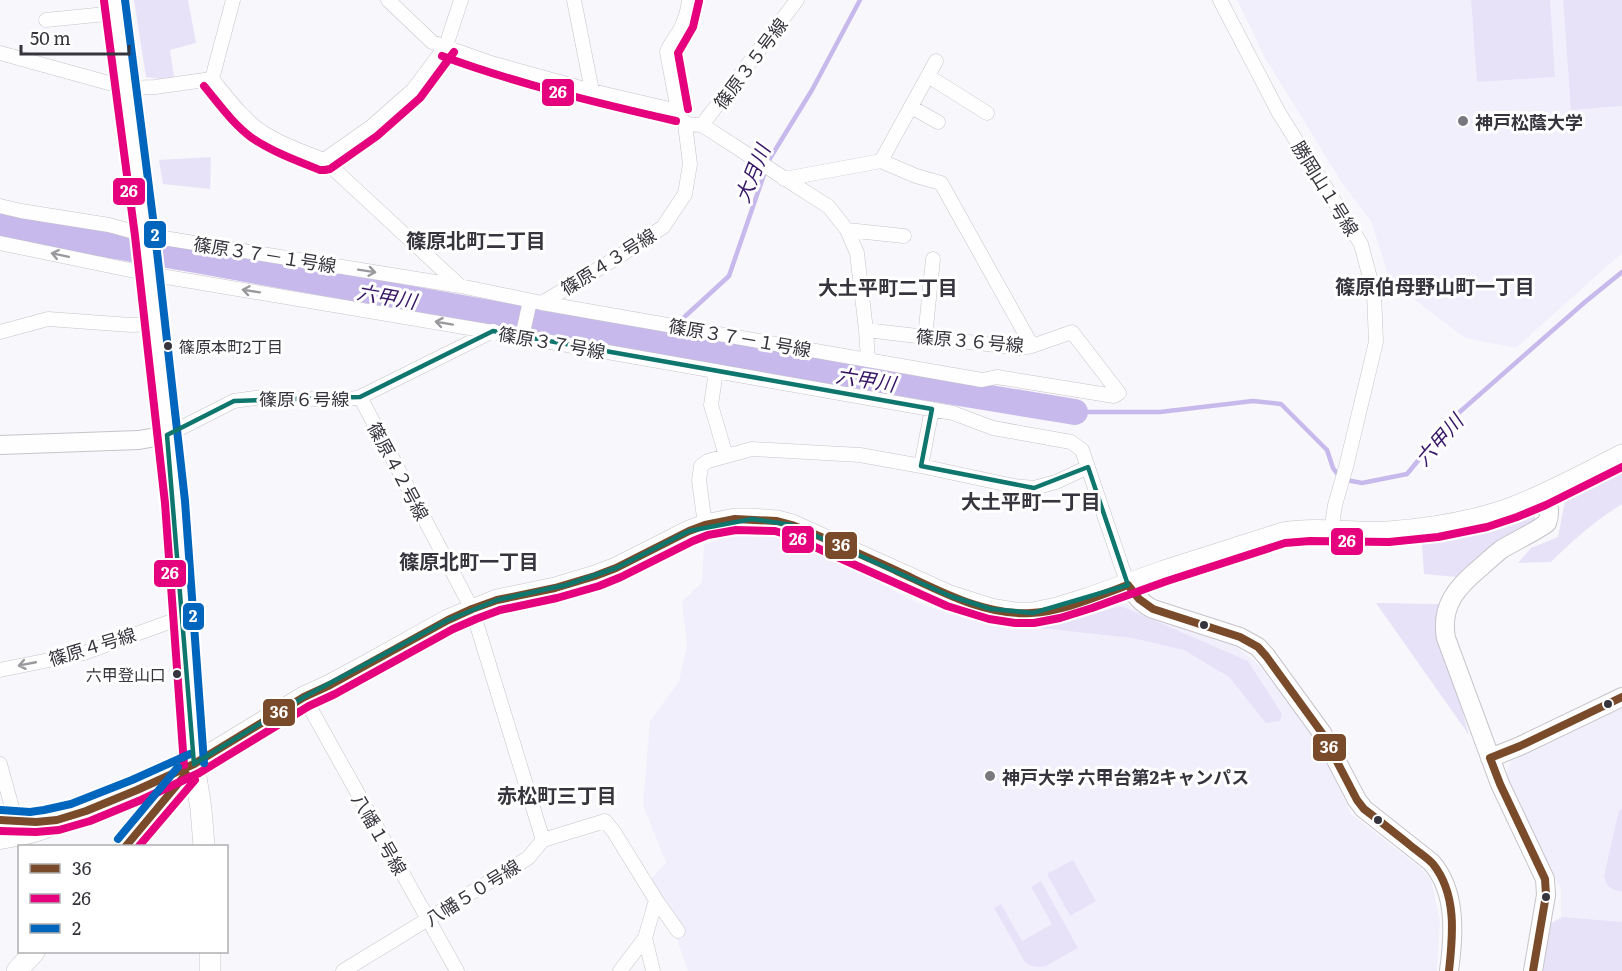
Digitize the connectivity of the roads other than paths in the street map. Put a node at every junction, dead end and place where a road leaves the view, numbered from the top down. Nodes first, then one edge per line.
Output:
1 (233, 0) edge
2 (388, 0) edge
3 (461, 0) edge
4 (574, 0) edge
5 (689, 0) edge
6 (797, 0) edge
7 (1220, 0) edge
8 (115, 7) edge
9 (46, 20) dead end
10 (446, 46) junction
11 (0, 52) edge
12 (936, 61) dead end
13 (927, 76) junction
14 (212, 79) junction
15 (127, 88) junction
16 (592, 91) junction
17 (911, 107) junction
18 (678, 111) junction
19 (987, 112) dead end
20 (938, 122) dead end
21 (685, 124) junction
22 (702, 125) junction
23 (324, 160) junction
24 (881, 161) junction
25 (784, 179) junction
26 (0, 206) edge
27 (847, 230) junction
28 (145, 235) junction
29 (904, 236) dead end
30 (0, 243) edge
31 (933, 259) dead end
32 (149, 274) junction
33 (459, 286) junction
34 (536, 302) junction
35 (154, 324) junction
36 (866, 330) junction
37 (0, 332) edge
38 (493, 332) junction
39 (522, 336) junction
40 (925, 337) junction
41 (1032, 346) junction
42 (867, 359) junction
43 (716, 371) junction
44 (1119, 393) joint
45 (360, 397) junction
46 (932, 409) junction
47 (167, 435) junction
48 (0, 445) edge
49 (1622, 455) edge
50 (726, 456) junction
51 (921, 466) junction
52 (1088, 467) junction
53 (1546, 494) junction
54 (705, 525) junction
55 (1331, 531) junction
56 (1128, 585) junction
57 (472, 609) junction
58 (183, 617) junction
59 (0, 670) edge
60 (304, 697) junction
61 (1622, 697) edge
62 (1490, 758) junction
63 (0, 764) edge
64 (194, 764) junction
65 (66, 818) junction
66 (8, 821) edge
67 (543, 840) junction
68 (0, 842) edge
69 (127, 845) edge
70 (204, 845) edge
71 (656, 900) junction
72 (429, 919) junction
73 (678, 931) dead end
74 (645, 938) junction
75 (32, 953) edge
76 (210, 953) edge
77 (17, 971) edge
78 (210, 971) edge
79 (343, 971) edge
80 (457, 971) edge
81 (620, 971) edge
82 (653, 971) edge
83 (1449, 971) edge
84 (1533, 971) edge

1 - 14 street
2 - 10 street
3 - 10 street
4 - 16 street
5 - 18 street, 篠原４３号線
6 - 22 street, 篠原３５号線
7 - 55 street, 勝岡山１号線
8 - 9 street
8 - 15 main road
10 - 16 street
10 - 23 street
11 - 15 street
12 - 13 street
13 - 17 street
13 - 19 street
14 - 15 street
14 - 23 street
15 - 28 main road
16 - 18 street
17 - 20 street
17 - 24 street
18 - 21 street, 篠原４３号線
21 - 22 street
21 - 34 street, 篠原４３号線
22 - 25 street
23 - 33 street
24 - 25 street
24 - 41 street
25 - 27 street
26 - 28 street, 篠原３７－１号線
27 - 29 street
27 - 36 street
28 - 32 main road
28 -> 33 street, 篠原３７－１号線
32 -> 30 street, 篠原３７号線
31 - 40 street
32 - 35 main road
38 -> 32 street, 篠原３７号線
33 - 34 street, 篠原３７－１号線
34 - 39 street
34 - 42 street, 篠原３７－１号線
35 - 37 street
35 - 47 main road
36 - 40 street, 篠原３６号線
36 - 42 street
38 - 39 street, 篠原３７号線
38 - 45 street, 篠原６号線
39 - 43 street, 篠原３７号線
40 - 41 street, 篠原３６号線
41 - 44 street, 篠原３６号線
42 - 44 street, 篠原３７－１号線
43 - 46 street, 篠原３７号線
43 - 50 street
45 - 47 street, 篠原６号線
45 - 57 street, 篠原４２号線
46 - 51 street
46 - 52 street, 篠原３７号線
47 - 48 street, 篠原６号線
47 - 58 main road
49 - 53 main road
50 - 51 street
50 - 54 street
51 - 52 street
52 - 56 street, 篠原３７号線
53 - 55 main road
53 - 62 street
54 - 56 main road
54 - 57 main road
55 - 56 main road
56 - 83 street
57 - 60 main road
57 - 67 street
58 -> 59 street, 篠原４号線
58 - 64 main road
60 - 64 main road
60 - 72 street, 八幡１号線
61 - 62 street
62 - 84 street
63 - 66 street
64 - 65 street
64 - 69 main road
64 - 70 main road
65 - 66 street
65 - 68 street
67 - 71 street
67 - 72 street, 八幡５０号線
71 - 73 street
71 - 74 street
72 - 79 street, 八幡５０号線
72 - 80 street, 八幡１号線
74 - 81 street
74 - 82 street
75 - 77 main road
76 - 78 main road

